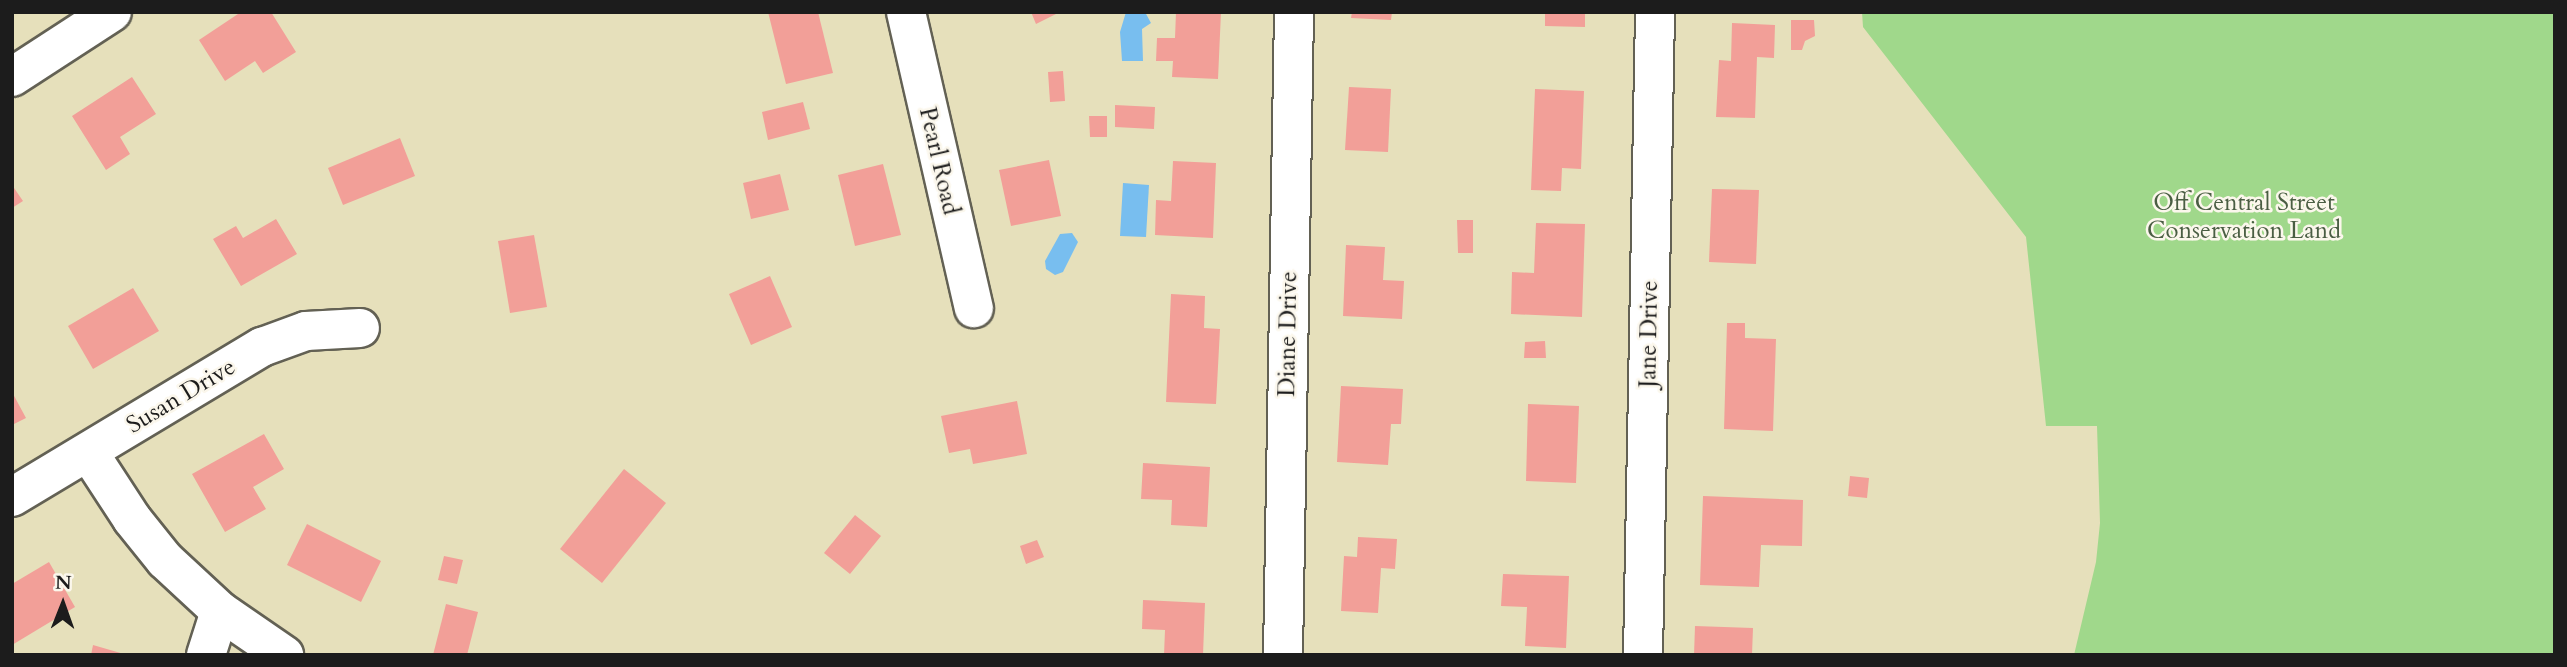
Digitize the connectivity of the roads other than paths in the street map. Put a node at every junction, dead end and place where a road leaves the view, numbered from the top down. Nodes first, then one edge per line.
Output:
1 (112, 12) edge
2 (906, 12) edge
3 (1294, 12) edge
4 (1655, 12) edge
5 (12, 77) edge
6 (974, 308) dead end
7 (360, 328) dead end
8 (89, 453) junction
9 (12, 497) edge
10 (220, 611) junction
11 (206, 655) edge
12 (284, 655) edge
13 (1283, 655) edge
14 (1643, 655) edge

1 - 5 street
2 - 6 street, Pearl Road
3 - 13 street, Diane Drive
4 - 14 street, Jane Drive
7 - 8 street, Susan Drive
8 - 9 street, Susan Drive
8 - 10 street
10 - 11 street
10 - 12 street

